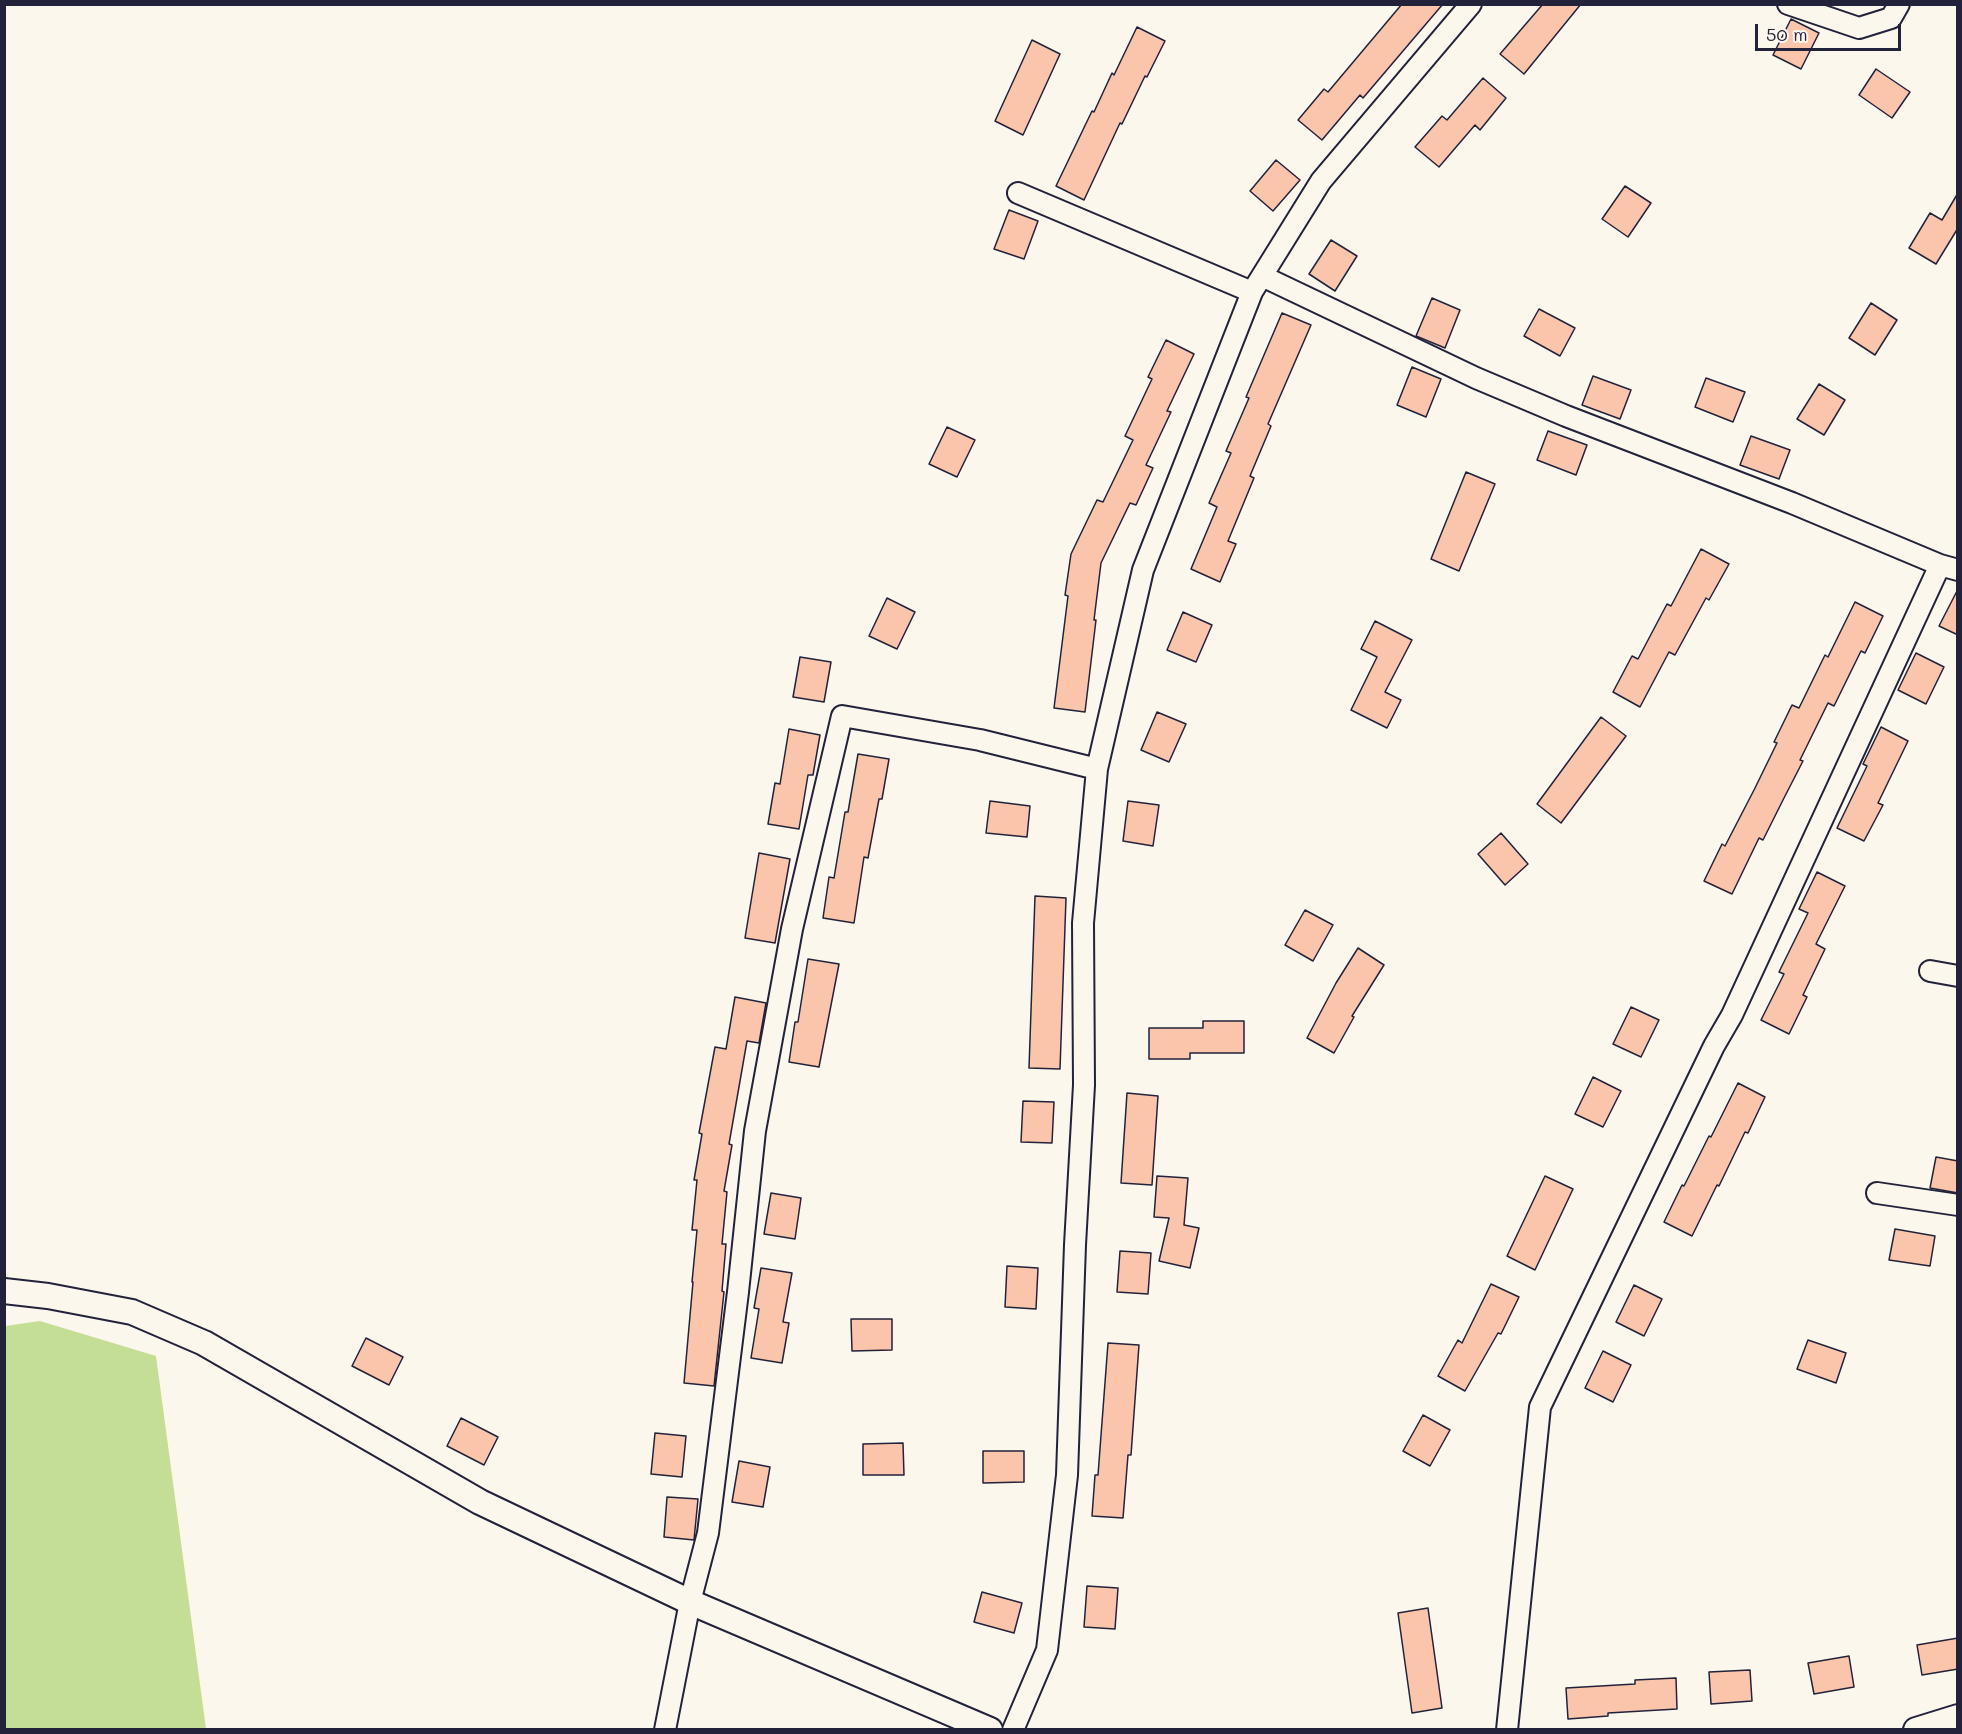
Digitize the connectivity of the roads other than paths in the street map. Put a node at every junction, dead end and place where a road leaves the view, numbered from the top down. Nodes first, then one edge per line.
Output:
1 (1472, 4) edge
2 (1788, 4) edge
3 (1899, 4) edge
4 (1018, 193) dead end
5 (1257, 284) junction
6 (1949, 568) edge
7 (1097, 768) junction
8 (1930, 972) dead end
9 (1958, 976) edge
10 (1877, 1193) dead end
11 (1958, 1205) edge
12 (4, 1291) edge
13 (690, 1602) junction
14 (1958, 1717) edge
15 (664, 1730) edge
16 (990, 1730) edge
17 (1013, 1730) edge
18 (1507, 1730) edge
19 (1916, 1730) edge

1 - 5 street
2 - 3 street
4 - 5 street
5 - 6 street
5 - 7 street
6 - 18 street
7 - 13 street
7 - 17 street
8 - 9 street
10 - 11 street
12 - 13 street
13 - 15 street
13 - 16 street
14 - 19 street

